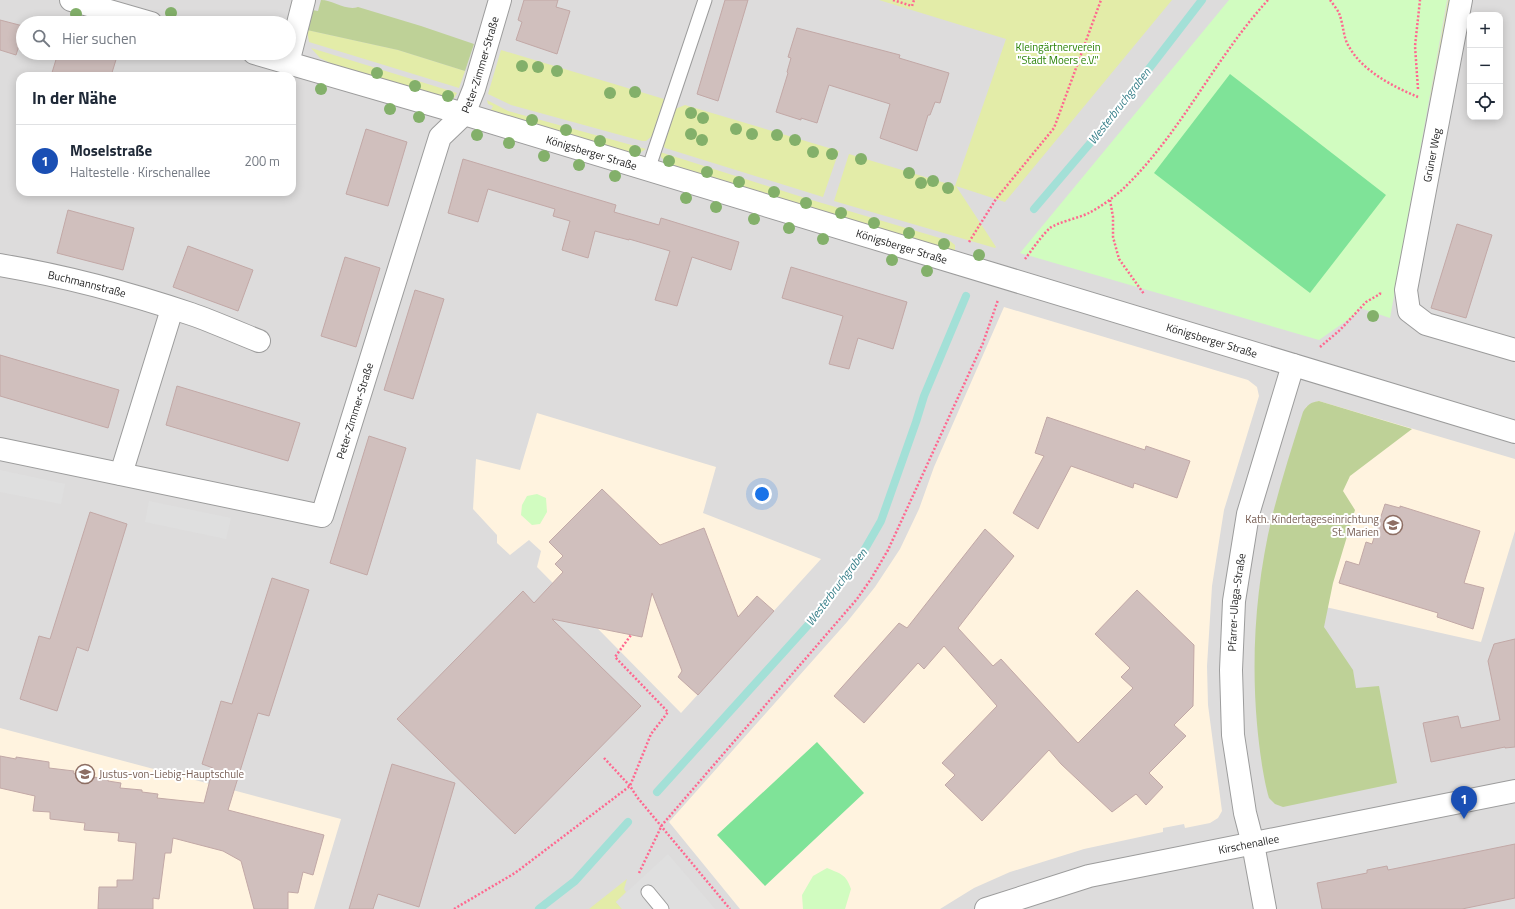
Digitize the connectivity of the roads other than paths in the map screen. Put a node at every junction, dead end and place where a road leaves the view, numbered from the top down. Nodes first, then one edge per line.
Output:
1 (71, 0) edge
2 (304, 0) edge
3 (500, 0) edge
4 (705, 0) edge
5 (1461, 0) edge
6 (127, 16) edge
7 (296, 32) edge
8 (278, 60) edge
9 (289, 60) edge
10 (288, 63) junction
11 (464, 114) junction
12 (648, 170) junction
13 (0, 265) edge
14 (172, 309) junction
15 (259, 342) dead end
16 (1515, 350) edge
17 (1293, 366) junction
18 (1515, 432) edge
19 (0, 449) edge
20 (120, 474) junction
21 (1515, 791) edge
22 (1253, 844) junction
23 (648, 892) road end
24 (662, 909) edge
25 (986, 909) edge
26 (1265, 909) edge

1 - 6 street
2 - 7 street
3 - 11 street, Peter-Zimmer-Straße
4 - 12 lane
5 - 16 street, Grüner Weg
8 - 10 street, Königsberger Straße
9 - 10 street
10 - 11 street, Königsberger Straße
11 - 12 street, Königsberger Straße
11 - 20 street, Peter-Zimmer-Straße
12 - 17 street, Königsberger Straße
13 - 14 street, Buchmannstraße
14 - 15 street, Buchmannstraße
14 - 20 street
17 - 18 street, Königsberger Straße
17 - 22 street, Pfarrer-Ulaga-Straße
19 - 20 street, Peter-Zimmer-Straße
21 - 22 street, Kirschenallee
22 - 25 street, Kirschenallee
22 - 26 street, Pfarrer-Ulaga-Straße
23 - 24 lane

